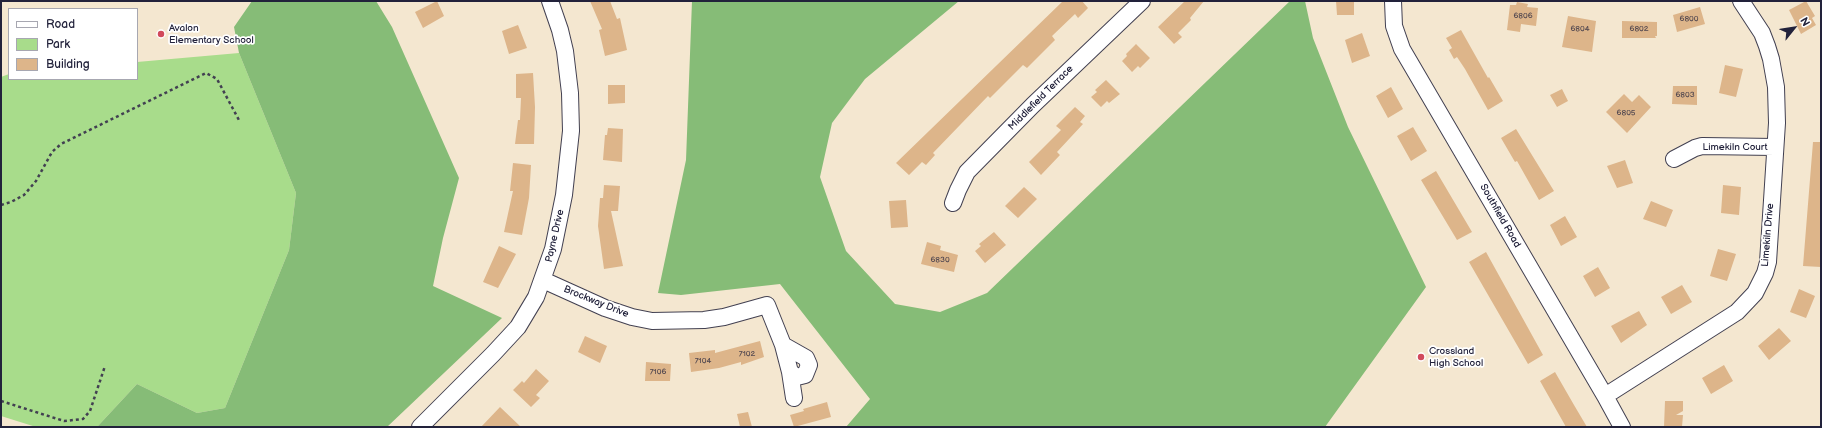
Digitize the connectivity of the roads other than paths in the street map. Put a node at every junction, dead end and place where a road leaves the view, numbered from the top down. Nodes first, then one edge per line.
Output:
1 (550, 1) edge
2 (1142, 1) edge
3 (1393, 1) edge
4 (1741, 1) edge
5 (1775, 147) junction
6 (1674, 160) dead end
7 (953, 203) dead end
8 (544, 280) junction
9 (1605, 396) junction
10 (794, 398) dead end
11 (420, 427) edge
12 (1622, 427) edge

1 - 8 street, Payne Drive
2 - 7 street, Middlefield Terrace
3 - 9 street, Southfield Road
4 - 5 street, Limekiln Drive
5 - 6 street, Limekiln Court
5 - 9 street, Limekiln Drive
8 - 10 street, Brockway Drive
8 - 11 street, Payne Drive
9 - 12 street, Southfield Road

